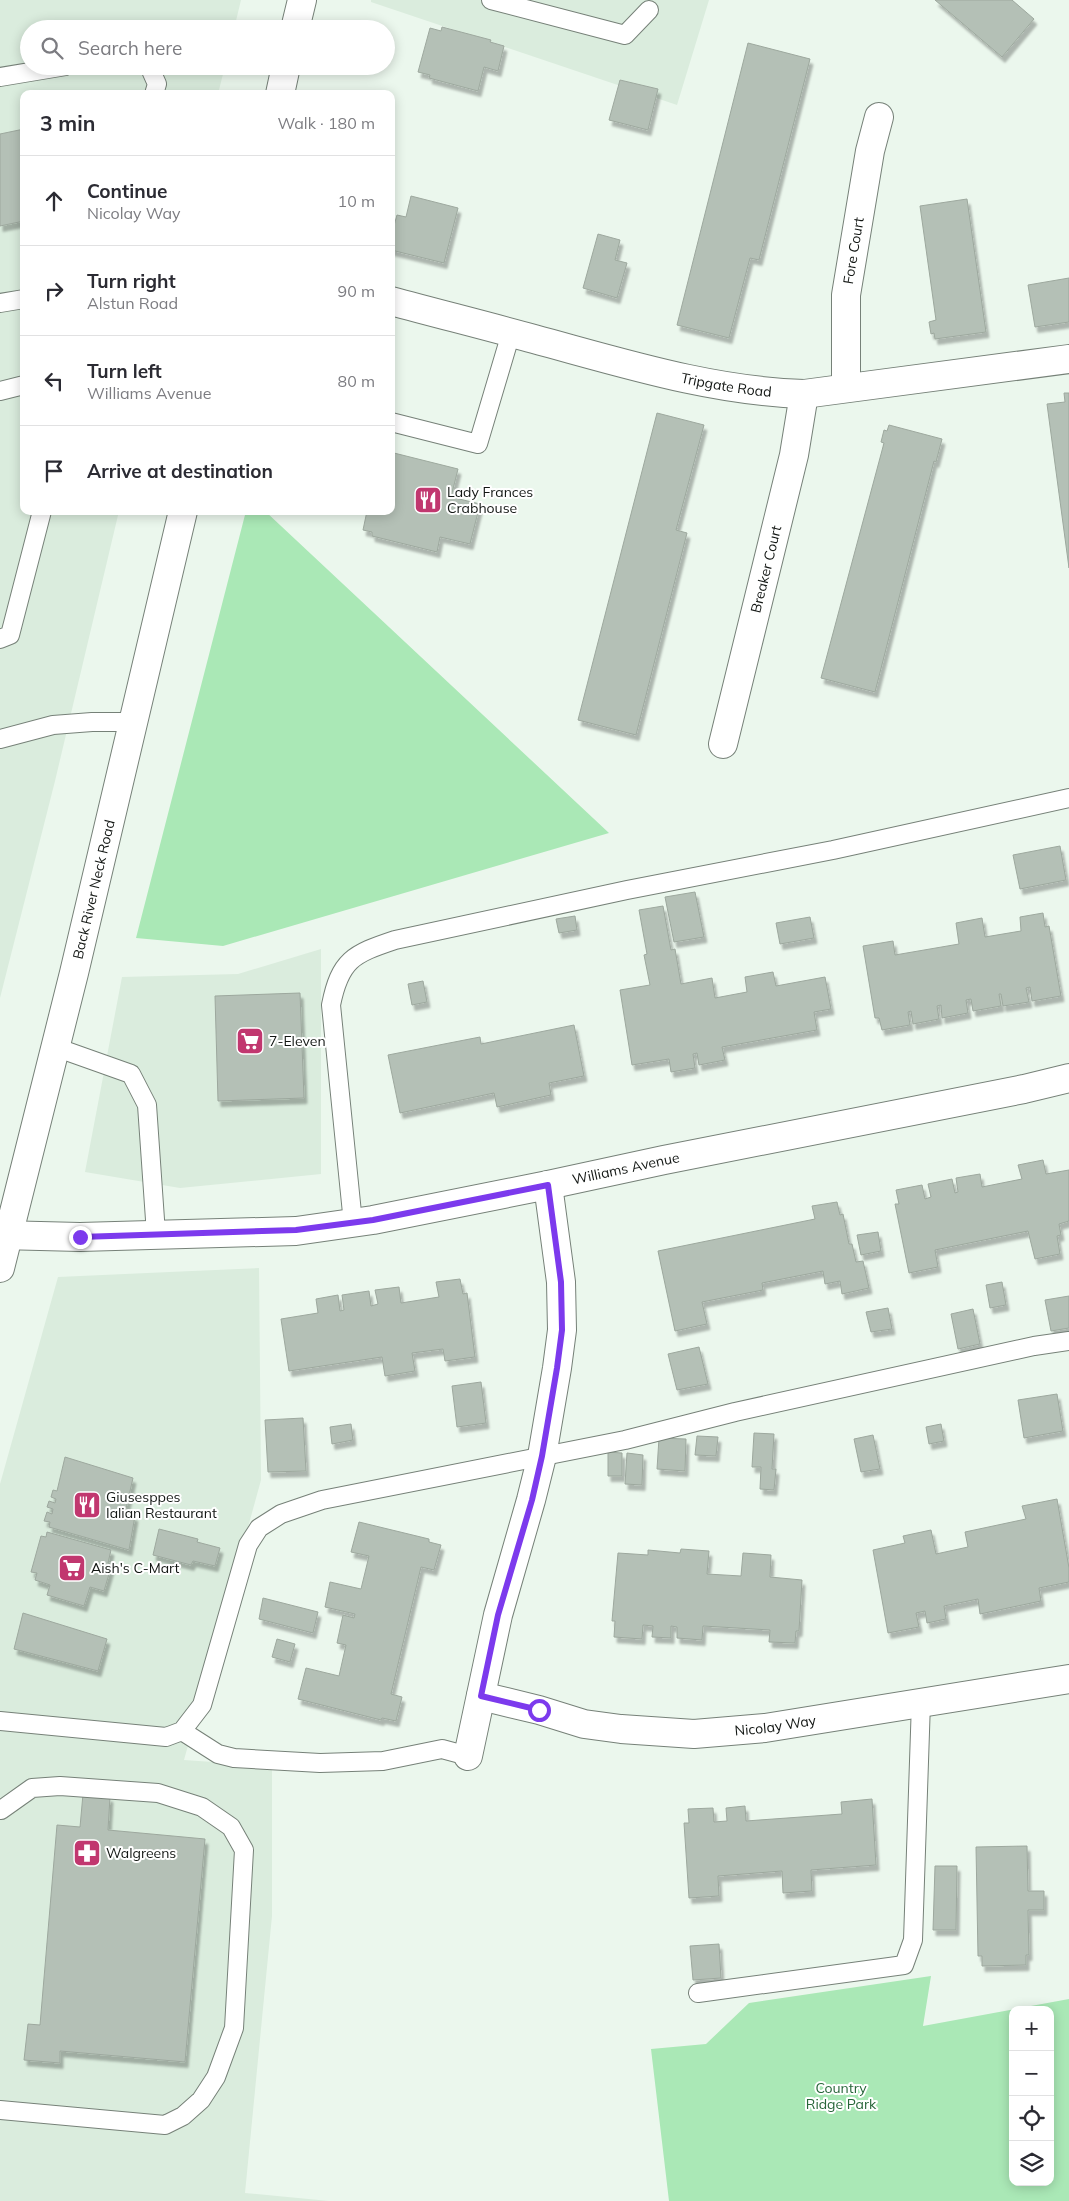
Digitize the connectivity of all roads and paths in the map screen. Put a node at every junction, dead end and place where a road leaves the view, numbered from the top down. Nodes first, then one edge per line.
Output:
1 (302, 0) edge
2 (490, 0) edge
3 (649, 10) dead end
4 (297, 20) edge
5 (20, 74) edge
6 (152, 75) edge
7 (284, 75) edge
8 (0, 77) edge
9 (155, 90) edge
10 (281, 90) edge
11 (879, 117) dead end
12 (20, 300) edge
13 (395, 302) edge
14 (0, 303) edge
15 (511, 333) junction
16 (1069, 359) edge
17 (20, 387) edge
18 (846, 388) junction
19 (0, 391) edge
20 (804, 394) junction
21 (395, 423) edge
22 (41, 515) edge
23 (182, 515) edge
24 (0, 639) edge
25 (134, 722) junction
26 (0, 739) edge
27 (723, 744) dead end
28 (1069, 798) edge
29 (55, 1047) junction
30 (1069, 1078) edge
31 (548, 1185) junction
32 (353, 1222) junction
33 (156, 1234) junction
34 (4, 1236) edge
35 (0, 1268) edge
36 (1069, 1341) edge
37 (542, 1456) junction
38 (1069, 1679) edge
39 (481, 1696) junction
40 (921, 1702) junction
41 (0, 1721) edge
42 (182, 1731) junction
43 (468, 1756) joint
44 (0, 1814) edge
45 (698, 1993) dead end
46 (0, 2110) edge

1 - 4 street
2 - 3 lane
5 - 8 lane
6 - 9 lane
7 - 10 street
11 - 18 street, Fore Court
12 - 14 lane
13 - 15 street, Tripgate Road
15 - 20 street, Tripgate Road
15 - 21 lane
16 - 18 street, Tripgate Road
17 - 19 lane
18 - 20 street, Tripgate Road
20 - 27 street, Breaker Court
22 - 24 lane
23 - 25 street, Back River Neck Road
25 - 26 lane
25 - 29 street, Back River Neck Road
28 - 32 lane
29 - 33 lane
29 - 34 street, Back River Neck Road
30 - 31 street, Williams Avenue
31 - 32 street, Williams Avenue
31 - 37 street
32 - 33 street, Williams Avenue
33 - 34 street, Williams Avenue
34 - 35 street, Back River Neck Road
36 - 37 lane
37 - 39 street
37 - 42 lane
38 - 40 street, Nicolay Way
39 - 40 street, Nicolay Way
39 - 43 street
40 - 45 lane
41 - 42 lane
42 - 43 lane
44 - 46 lane

